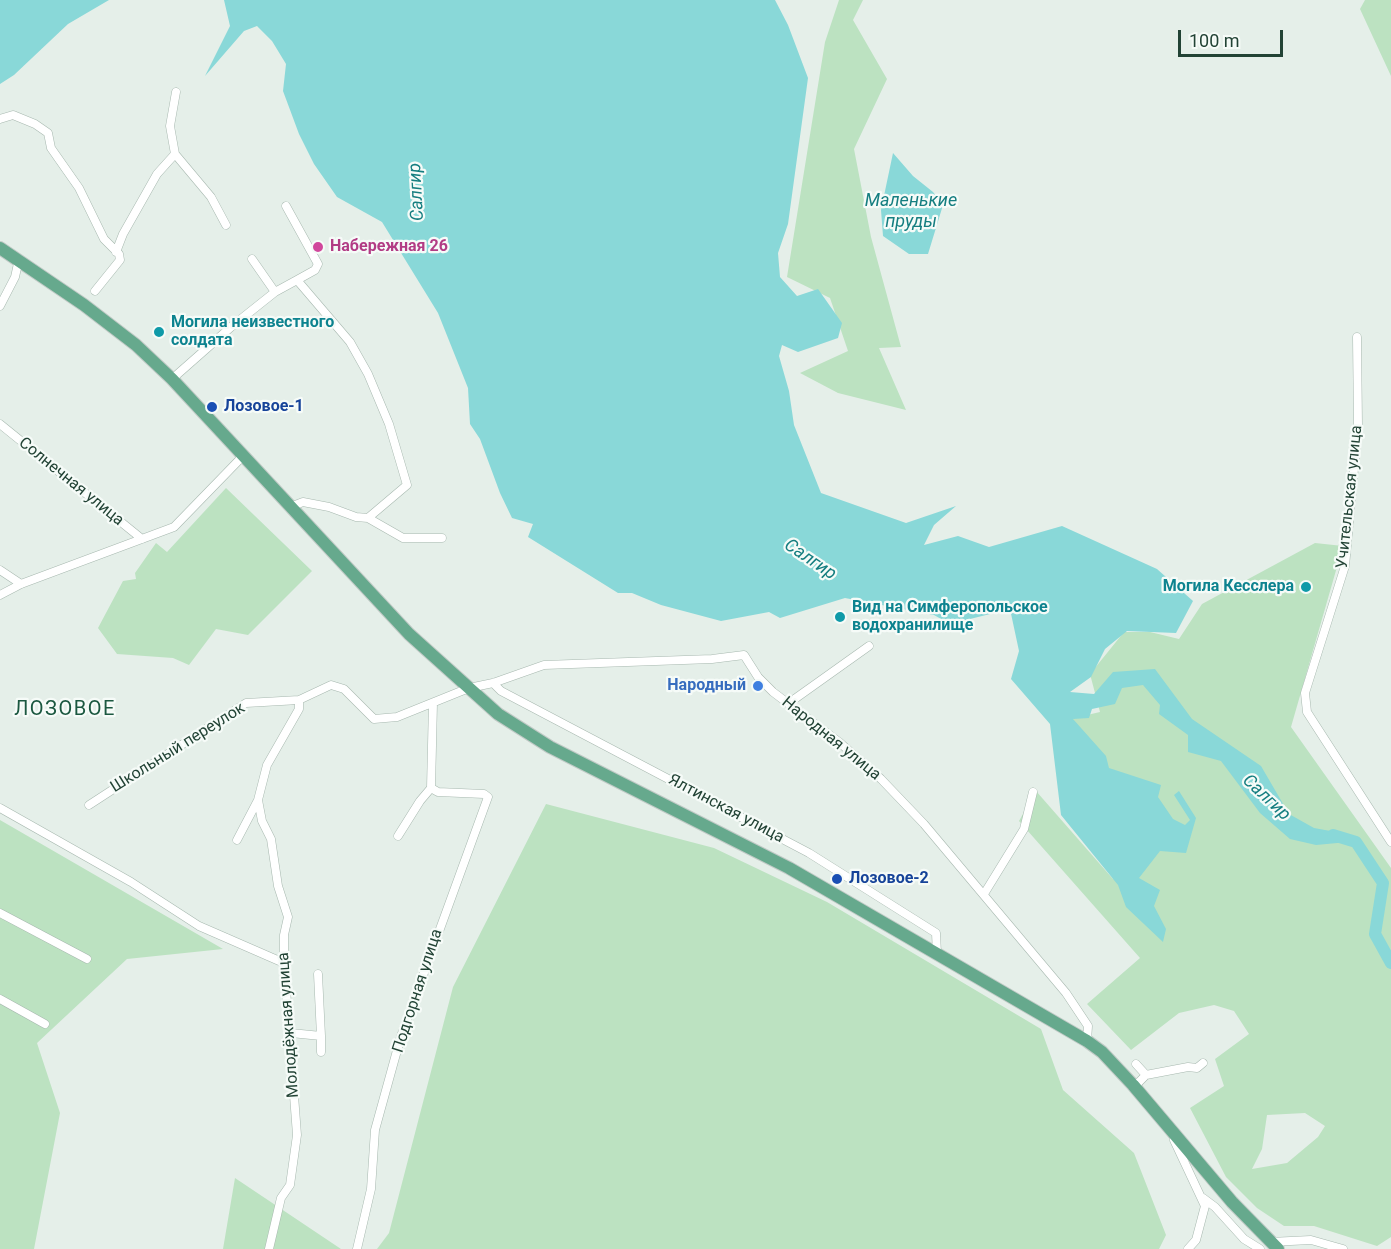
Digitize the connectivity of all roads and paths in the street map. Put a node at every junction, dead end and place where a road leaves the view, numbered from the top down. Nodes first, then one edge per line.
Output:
1 (176, 92) dead end
2 (0, 119) edge
3 (175, 154) junction
4 (286, 206) dead end
5 (226, 225) dead end
6 (0, 248) edge
7 (116, 252) junction
8 (20, 259) junction
9 (252, 259) dead end
10 (297, 280) junction
11 (95, 291) dead end
12 (275, 292) junction
13 (0, 306) edge
14 (1357, 337) dead end
15 (172, 379) junction
16 (0, 424) edge
17 (243, 456) junction
18 (290, 507) junction
19 (368, 518) junction
20 (442, 538) dead end
21 (142, 539) junction
22 (0, 570) edge
23 (21, 584) junction
24 (0, 595) edge
25 (869, 646) dead end
26 (494, 683) junction
27 (338, 686) joint
28 (469, 688) junction
29 (298, 700) junction
30 (433, 703) junction
31 (789, 703) junction
32 (431, 788) junction
33 (1033, 792) dead end
34 (258, 800) junction
35 (90, 805) dead end
36 (0, 808) edge
37 (398, 836) dead end
38 (237, 840) dead end
39 (1391, 842) edge
40 (984, 894) junction
41 (0, 913) edge
42 (937, 954) junction
43 (87, 959) dead end
44 (284, 963) junction
45 (318, 974) dead end
46 (0, 999) edge
47 (45, 1024) dead end
48 (291, 1033) junction
49 (321, 1036) junction
50 (1087, 1041) junction
51 (321, 1052) dead end
52 (1203, 1063) dead end
53 (1136, 1064) dead end
54 (1146, 1076) junction
55 (1135, 1086) junction
56 (1167, 1125) junction
57 (1201, 1197) junction
58 (1269, 1247) edge
59 (269, 1249) edge
60 (357, 1249) edge
61 (1188, 1249) edge
62 (1343, 1249) edge

1 - 3 street
2 - 7 street
3 - 5 street
3 - 7 street
4 - 10 street
6 - 8 main road
7 - 11 street
8 - 13 street
8 - 15 main road
9 - 12 street
10 - 12 street
10 - 19 street
12 - 15 street
14 - 39 street, Учительская улица
15 - 17 main road
16 - 21 street, Солнечная улица
17 - 18 main road
17 - 21 street
18 - 19 street
18 - 28 main road
19 - 20 street
21 - 23 street
22 - 23 street
23 - 24 street
25 - 31 street
26 - 28 street, Народная улица
26 - 31 street, Народная улица
26 - 42 street, Ялтинская улица
27 - 29 street, Школьный переулок
27 - 30 street, Народная улица
28 - 30 street, Народная улица
28 - 42 main road
29 - 34 street, Молодёжная улица
29 - 35 street, Школьный переулок
30 - 32 street
31 - 40 street, Народная улица
32 - 37 street
32 - 60 street, Подгорная улица
33 - 40 street
34 - 38 street
34 - 44 street, Молодёжная улица
36 - 44 street
40 - 50 street, Народная улица
41 - 43 street
42 - 50 main road
44 - 48 street, Молодёжная улица
45 - 49 street
46 - 47 street
48 - 49 street
48 - 59 street, Молодёжная улица
49 - 51 street
50 - 55 main road
52 - 54 street
53 - 54 street
54 - 55 street
55 - 56 main road
56 - 57 street
56 - 58 main road
57 - 58 street
57 - 61 street
58 - 62 street

